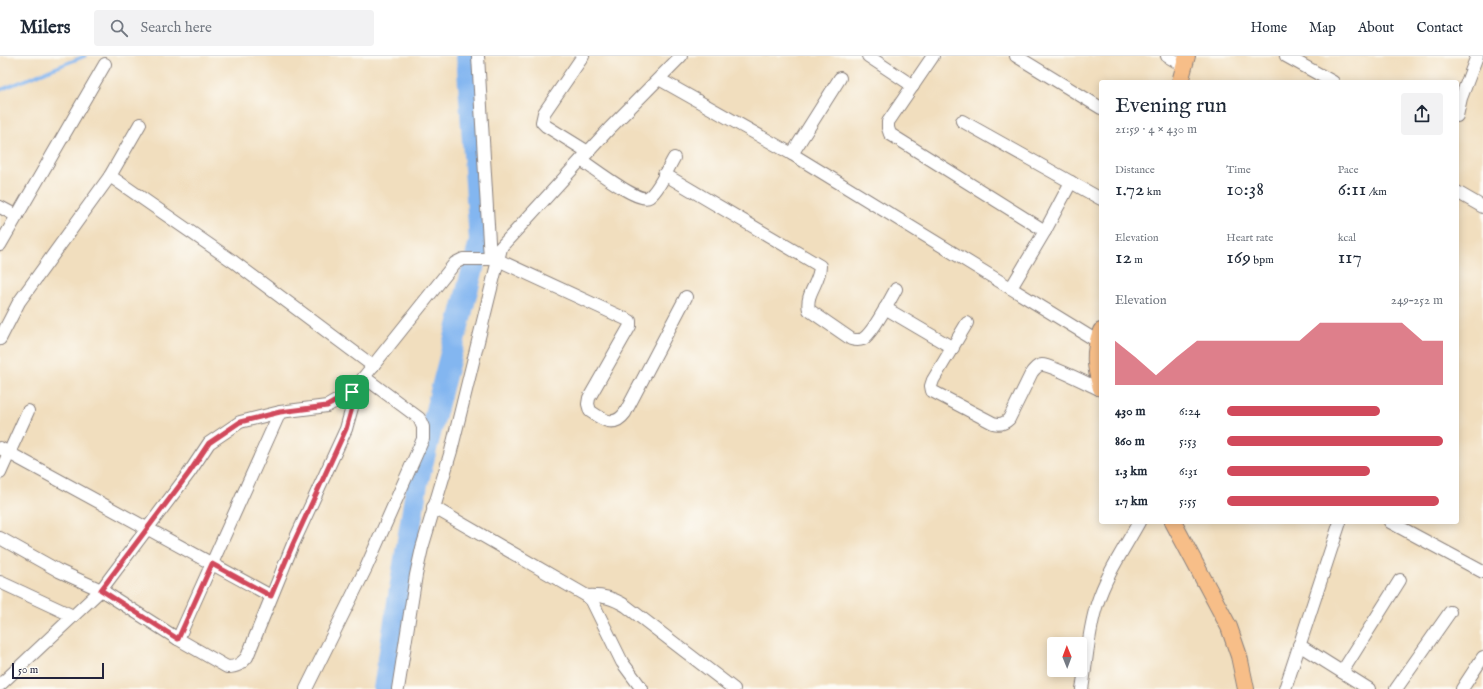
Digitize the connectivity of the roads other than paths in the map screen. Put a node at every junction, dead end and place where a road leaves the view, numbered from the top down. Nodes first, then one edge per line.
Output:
1 (478, 56) edge
2 (583, 56) edge
3 (681, 56) edge
4 (868, 56) edge
5 (933, 56) edge
6 (1016, 56) edge
7 (1167, 56) edge
8 (1286, 56) edge
9 (1477, 56) edge
10 (1185, 61) edge
11 (105, 64) dead end
12 (840, 78) dead end
13 (659, 79) junction
14 (1180, 80) edge
15 (1329, 80) edge
16 (913, 86) junction
17 (1099, 107) edge
18 (1459, 107) edge
19 (962, 121) dead end
20 (140, 124) dead end
21 (792, 154) junction
22 (584, 156) junction
23 (674, 158) dead end
24 (664, 174) junction
25 (110, 176) junction
26 (1071, 182) junction
27 (1459, 193) edge
28 (1099, 198) edge
29 (0, 206) edge
30 (1483, 207) edge
31 (17, 216) junction
32 (1045, 231) junction
33 (0, 245) edge
34 (490, 260) junction
35 (1011, 288) junction
36 (896, 289) dead end
37 (686, 296) dead end
38 (885, 308) junction
39 (967, 323) dead end
40 (1099, 336) edge
41 (0, 338) edge
42 (952, 348) junction
43 (373, 366) junction
44 (364, 377) junction
45 (1099, 380) edge
46 (1099, 388) edge
47 (352, 392) junction
48 (28, 411) dead end
49 (280, 412) junction
50 (4, 451) edge
51 (0, 473) edge
52 (433, 507) junction
53 (1138, 524) edge
54 (1174, 524) edge
55 (1339, 524) edge
56 (1394, 524) edge
57 (147, 528) junction
58 (0, 538) edge
59 (212, 564) junction
60 (1483, 572) edge
61 (1400, 580) dead end
62 (0, 582) edge
63 (101, 590) junction
64 (271, 596) junction
65 (587, 596) junction
66 (1450, 612) dead end
67 (73, 616) junction
68 (178, 639) junction
69 (1299, 645) junction
70 (1483, 657) edge
71 (1342, 672) junction
72 (0, 685) edge
73 (306, 689) edge
74 (398, 689) edge
75 (642, 689) edge
76 (734, 689) edge
77 (1082, 689) edge
78 (1246, 689) edge
79 (1285, 689) edge
80 (1369, 689) edge
81 (1396, 689) edge
82 (1462, 689) edge

1 - 34 street
2 - 22 street
3 - 13 street
4 - 16 street
5 - 16 street
6 - 17 street
7 - 10 street
8 - 15 street
9 - 18 street
10 - 14 main road
11 - 31 street
12 - 21 street
13 - 21 street
13 - 22 street
16 - 32 street
19 - 26 street
20 - 25 street
21 - 35 street
22 - 24 street
22 - 34 street
23 - 24 street
24 - 38 street
25 - 41 street
25 - 43 street
26 - 28 street
26 - 32 street
27 - 30 street
29 - 31 street
31 - 33 street
32 - 35 street
34 - 37 street
34 - 43 street
34 - 52 street
35 - 40 street
36 - 38 street
38 - 42 street
39 - 42 street
40 - 45 main road
42 - 46 street
43 - 44 street
44 - 47 street
44 - 73 street
47 - 49 street
47 - 64 street
48 - 50 street
49 - 57 street
49 - 59 street
50 - 51 street
50 - 57 street
52 - 65 street
52 - 74 street
53 - 77 street
54 - 78 main road
55 - 69 street
56 - 60 street
57 - 59 street
57 - 63 street
58 - 63 street
59 - 64 street
59 - 68 street
61 - 71 street
62 - 67 street
63 - 67 street
63 - 68 street
64 - 68 street
65 - 75 street
65 - 76 street
66 - 81 street
67 - 72 street
69 - 71 street
69 - 79 street
70 - 82 street
71 - 80 street

